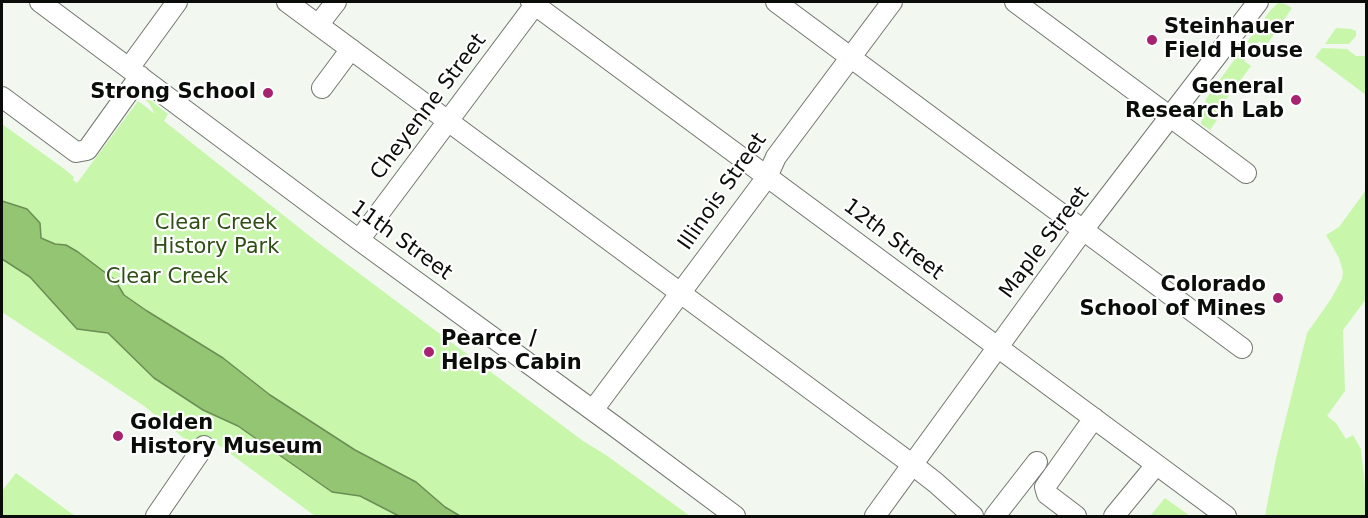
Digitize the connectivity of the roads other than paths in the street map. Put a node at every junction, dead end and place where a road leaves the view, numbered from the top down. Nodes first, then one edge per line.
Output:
1 (40, 2) edge
2 (177, 2) edge
3 (287, 2) edge
4 (336, 2) edge
5 (534, 2) edge
6 (776, 2) edge
7 (892, 2) edge
8 (1015, 2) edge
9 (1258, 2) edge
10 (318, 25) junction
11 (351, 49) junction
12 (851, 57) junction
13 (135, 72) junction
14 (322, 87) dead end
15 (2, 97) edge
16 (1171, 116) junction
17 (447, 122) junction
18 (1245, 172) dead end
19 (767, 177) junction
20 (1083, 230) junction
21 (359, 240) junction
22 (681, 294) junction
23 (997, 347) junction
24 (1242, 348) dead end
25 (593, 410) junction
26 (1094, 418) junction
27 (204, 446) dead end
28 (1037, 462) dead end
29 (913, 465) junction
30 (1156, 465) junction
31 (156, 516) edge
32 (735, 516) edge
33 (875, 516) edge
34 (973, 516) edge
35 (995, 516) edge
36 (1076, 516) edge
37 (1114, 516) edge
38 (1226, 516) edge

1 - 13 street, 11th Street
2 - 13 street
3 - 10 street
4 - 10 street
5 - 17 street, Cheyenne Street
5 - 19 street, 12th Street
6 - 12 street
7 - 12 street, Illinois Street
8 - 16 street
9 - 16 street, Maple Street
10 - 11 street
11 - 14 street
11 - 17 street
12 - 19 street, Illinois Street
12 - 20 street
13 - 15 street
13 - 21 street, 11th Street
16 - 18 street
16 - 20 street, Maple Street
17 - 21 street, Cheyenne Street
17 - 22 street
19 - 22 street, Illinois Street
19 - 23 street, 12th Street
20 - 23 street, Maple Street
20 - 24 street
21 - 25 street, 11th Street
22 - 25 street, Illinois Street
22 - 29 street
23 - 26 street, 12th Street
23 - 29 street, Maple Street
25 - 32 street, 11th Street
26 - 30 street, 12th Street
26 - 36 street
27 - 31 street
28 - 35 street
29 - 33 street, Maple Street
29 - 34 street
30 - 37 street
30 - 38 street, 12th Street

